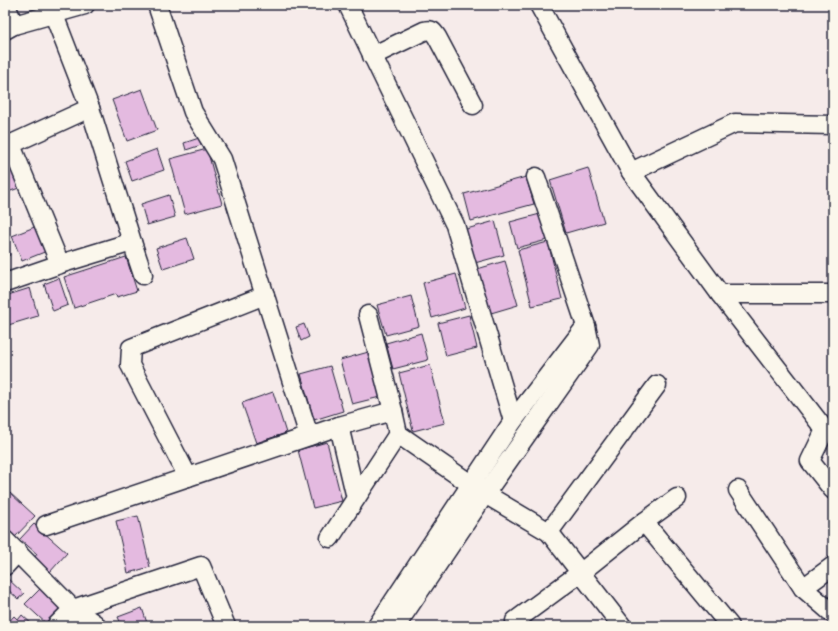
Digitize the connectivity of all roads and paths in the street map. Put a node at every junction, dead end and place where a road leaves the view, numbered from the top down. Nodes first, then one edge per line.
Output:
1 (6, 5) edge
2 (85, 5) edge
3 (157, 5) edge
4 (348, 5) edge
5 (539, 5) edge
6 (54, 14) junction
7 (10, 27) edge
8 (372, 56) junction
9 (473, 105) dead end
10 (90, 108) junction
11 (833, 125) edge
12 (8, 146) edge
13 (631, 172) junction
14 (536, 177) dead end
15 (132, 242) junction
16 (60, 264) junction
17 (143, 275) dead end
18 (5, 283) edge
19 (720, 294) junction
20 (833, 294) edge
21 (265, 295) junction
22 (368, 316) dead end
23 (586, 326) junction
24 (657, 385) dead end
25 (393, 411) junction
26 (513, 422) junction
27 (339, 426) junction
28 (829, 430) edge
29 (398, 434) junction
30 (309, 436) junction
31 (188, 477) junction
32 (478, 489) junction
33 (738, 490) dead end
34 (833, 490) edge
35 (356, 498) junction
36 (678, 498) dead end
37 (644, 522) junction
38 (46, 525) dead end
39 (548, 532) junction
40 (330, 538) dead end
41 (11, 546) edge
42 (5, 566) edge
43 (833, 566) edge
44 (580, 574) junction
45 (803, 588) junction
46 (73, 609) junction
47 (833, 614) edge
48 (56, 626) edge
49 (95, 626) edge
50 (226, 626) edge
51 (377, 626) edge
52 (396, 626) edge
53 (519, 626) edge
54 (622, 626) edge
55 (730, 626) edge

1 - 7 street
2 - 6 street
3 - 21 street
4 - 8 street
5 - 13 street
6 - 7 street
6 - 10 street
8 - 9 street
8 - 26 street
10 - 12 street
10 - 15 street
11 - 13 street
12 - 16 street
13 - 19 street
14 - 23 street
15 - 16 street
15 - 17 street
16 - 18 street
19 - 20 street
19 - 28 street
21 - 30 street
21 - 31 street
22 - 25 street
23 - 26 street
23 - 32 street
24 - 39 street
25 - 27 street
25 - 29 street
26 - 32 street
27 - 30 street
27 - 35 street
28 - 34 street
29 - 32 street
29 - 35 street
30 - 31 street
31 - 38 street
32 - 39 street
32 - 51 street
32 - 52 street
33 - 45 street
35 - 40 street
36 - 37 street
37 - 44 street
37 - 55 street
39 - 44 street
41 - 42 street
41 - 46 street
43 - 45 street
44 - 53 street
44 - 54 street
45 - 47 street
46 - 48 street
46 - 49 street
46 - 50 street

